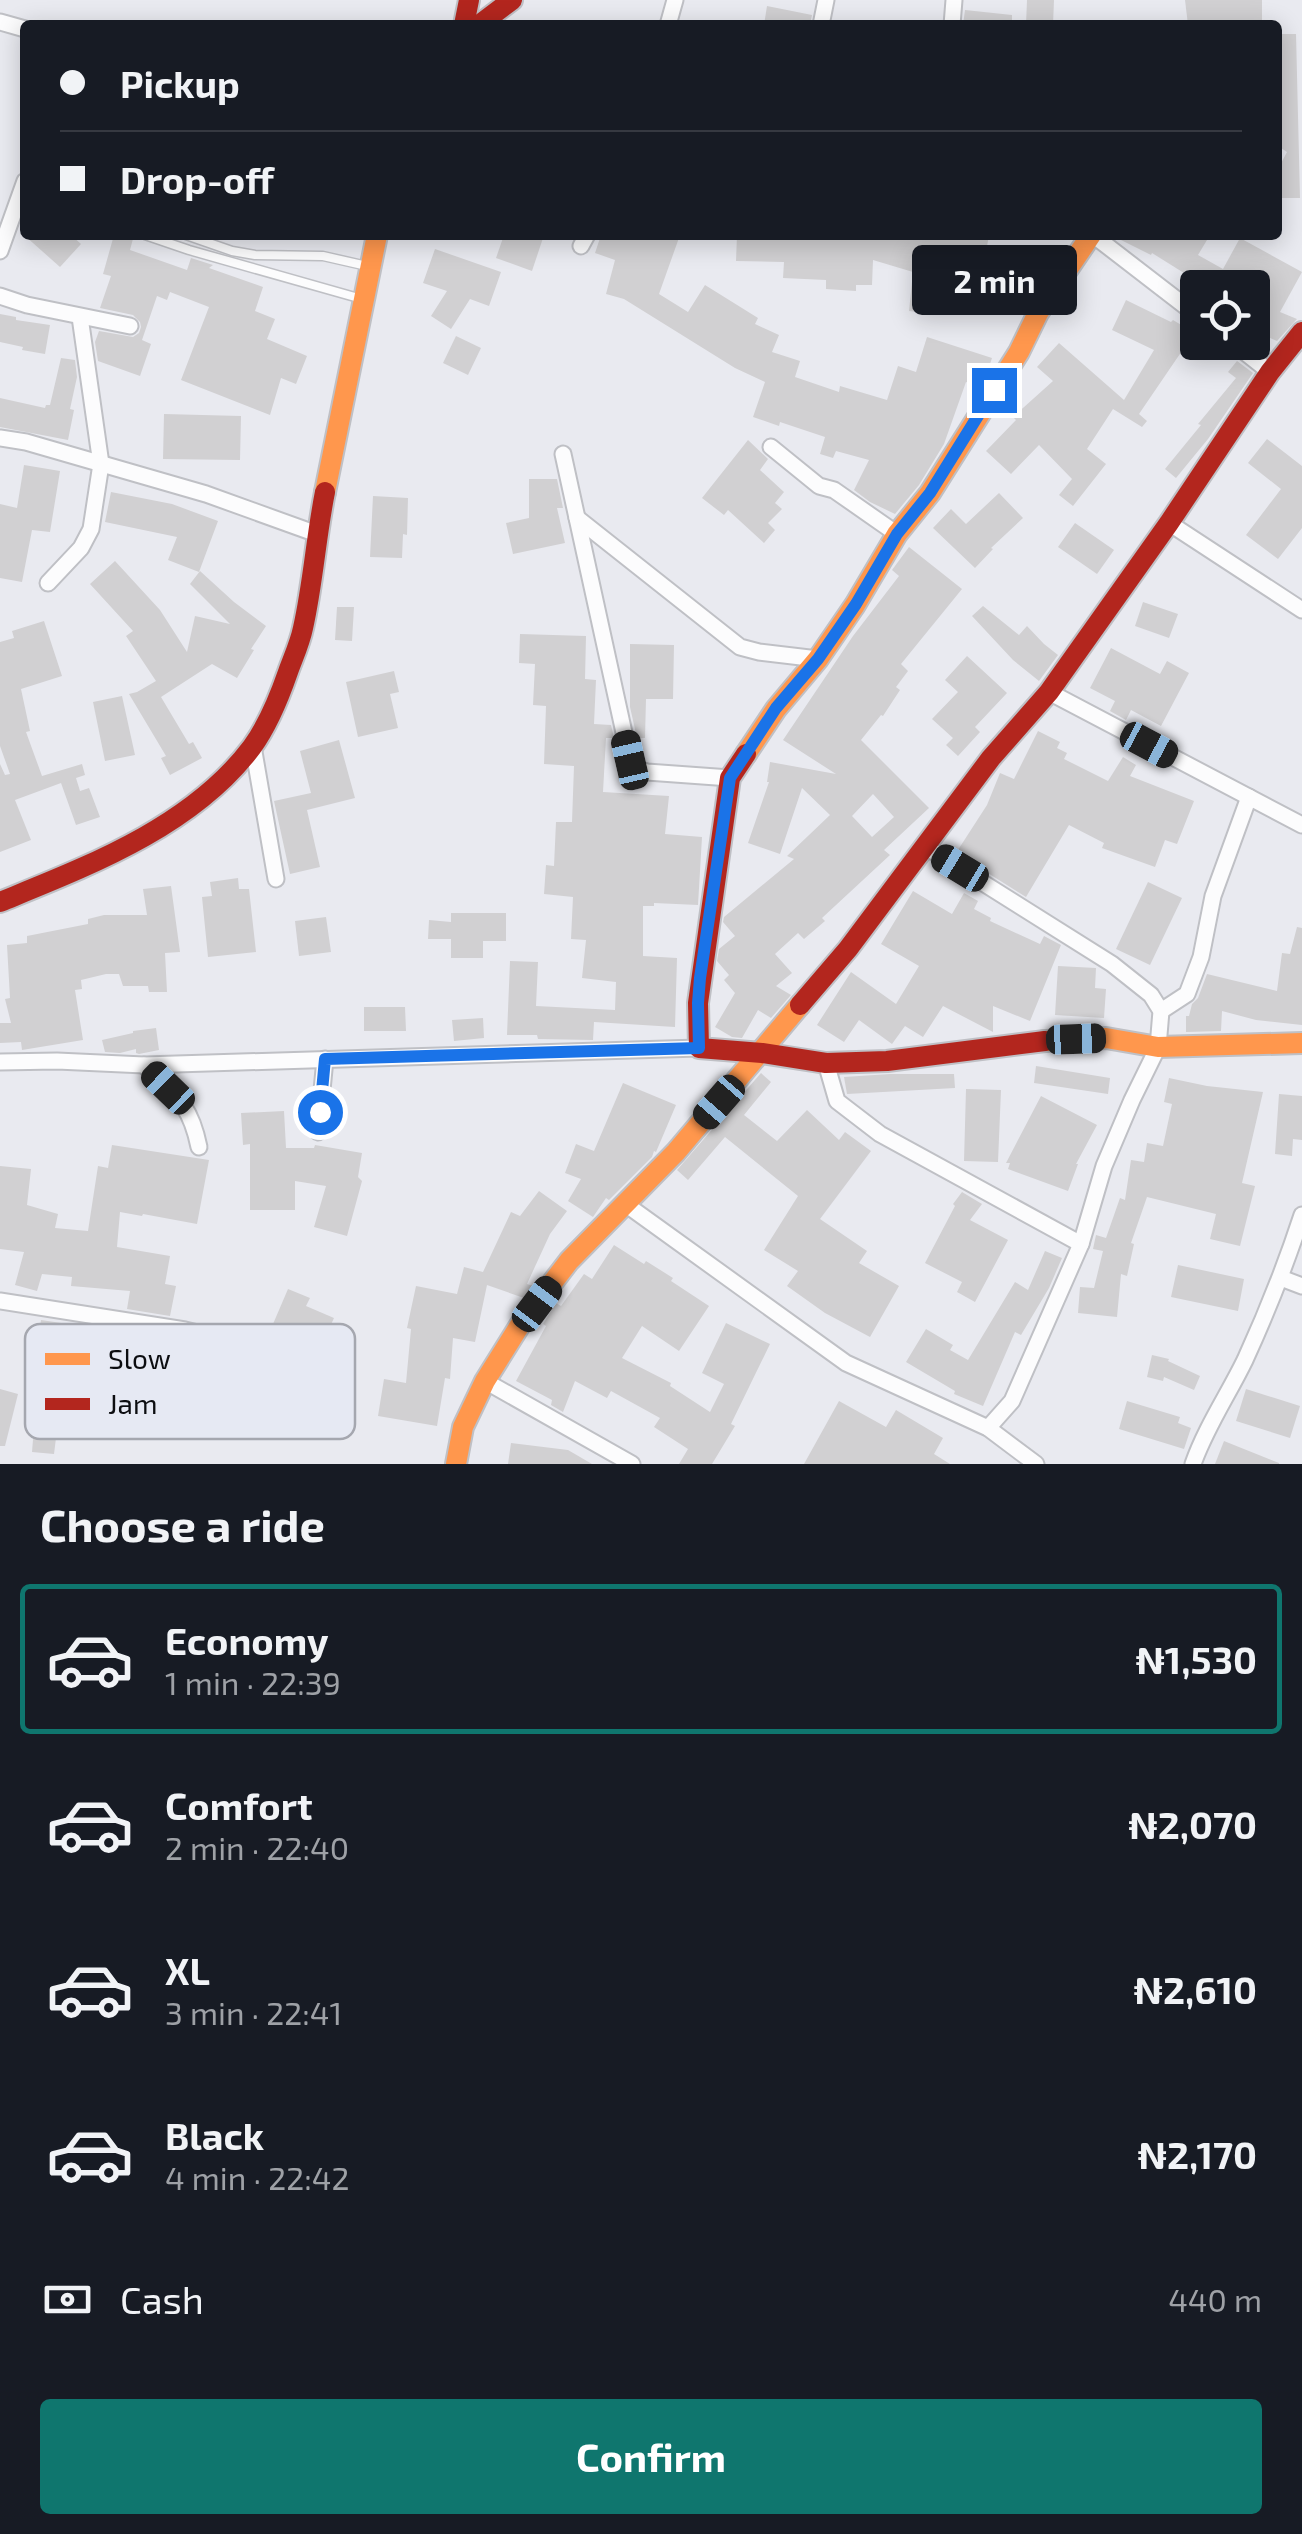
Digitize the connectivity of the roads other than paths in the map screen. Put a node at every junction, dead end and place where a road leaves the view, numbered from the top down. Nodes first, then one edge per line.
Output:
1 (512, 0) edge
2 (486, 20) edge
3 (20, 196) edge
4 (161, 240) edge
5 (200, 240) edge
6 (376, 240) edge
7 (1089, 240) edge
8 (1099, 240) edge
9 (0, 251) edge
10 (369, 266) junction
11 (0, 296) edge
12 (362, 299) junction
13 (1180, 302) edge
14 (80, 317) junction
15 (130, 326) dead end
16 (1302, 332) edge
17 (1255, 360) edge
18 (1270, 372) junction
19 (0, 438) edge
20 (772, 447) dead end
21 (563, 454) dead end
22 (101, 464) junction
23 (576, 518) junction
24 (1169, 522) junction
25 (317, 534) junction
26 (897, 534) junction
27 (48, 584) dead end
28 (1302, 610) edge
29 (818, 659) junction
30 (1050, 692) junction
31 (253, 746) junction
32 (730, 778) junction
33 (1249, 797) junction
34 (1302, 825) edge
35 (926, 847) junction
36 (276, 879) dead end
37 (0, 902) edge
38 (1161, 1011) junction
39 (1302, 1043) edge
40 (699, 1048) junction
41 (1158, 1048) junction
42 (762, 1053) junction
43 (325, 1059) junction
44 (0, 1062) edge
45 (826, 1063) junction
46 (144, 1066) junction
47 (318, 1132) dead end
48 (199, 1147) dead end
49 (624, 1204) junction
50 (1302, 1215) edge
51 (1081, 1244) junction
52 (1281, 1278) junction
53 (1302, 1286) edge
54 (0, 1301) edge
55 (148, 1324) edge
56 (484, 1381) junction
57 (988, 1428) junction
58 (456, 1464) edge
59 (632, 1464) edge
60 (1036, 1464) edge
61 (1193, 1464) edge

1 - 2 street
3 - 9 street
4 - 12 lane
5 - 10 lane
6 - 10 street
7 - 26 street
8 - 13 street
10 - 12 street
11 - 14 street
12 - 25 street
14 - 15 street
14 - 22 street
16 - 18 street
17 - 18 street
18 - 24 street
19 - 22 street
20 - 26 street
21 - 23 street
22 - 25 street
22 - 27 street
23 - 29 street
23 - 32 street
24 - 28 street
24 - 30 street
25 - 31 street
26 - 29 street
29 - 32 street
30 - 33 street
30 - 35 street
31 - 36 street
31 - 37 street
32 - 40 street
33 - 34 street
33 - 38 street
35 - 38 street
35 - 42 street
38 - 41 street
39 - 41 street
40 - 42 street
40 - 43 street
41 - 45 street
41 - 51 street
42 - 45 street
42 - 49 street
43 - 46 street
43 - 47 street
44 - 46 street
45 - 51 street
46 - 48 street
49 - 56 street
49 - 57 street
50 - 52 street
51 - 57 street
52 - 53 street
52 - 61 street
54 - 55 street
56 - 58 street
56 - 59 street
57 - 60 street

